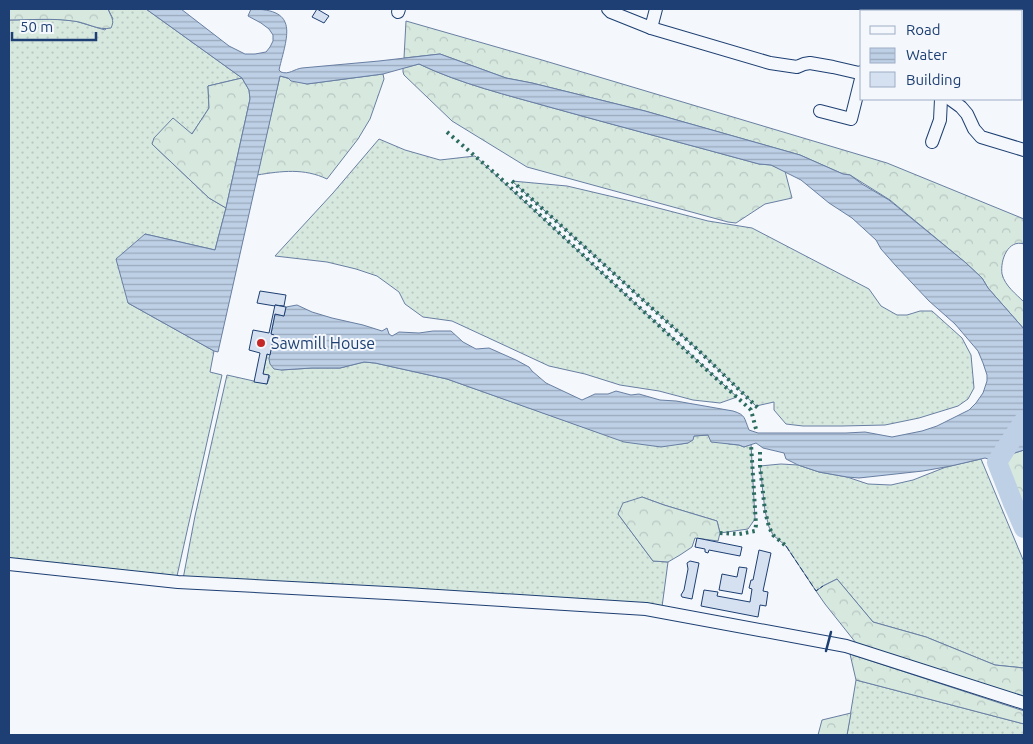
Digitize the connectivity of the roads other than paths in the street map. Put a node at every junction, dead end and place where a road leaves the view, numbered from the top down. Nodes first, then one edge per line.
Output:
1 (608, 9) edge
2 (656, 9) edge
3 (651, 28) junction
4 (860, 74) edge
5 (860, 82) edge
6 (941, 100) edge
7 (951, 100) edge
8 (820, 111) dead end
9 (932, 142) dead end
10 (1024, 150) edge
11 (9, 564) edge
12 (1024, 703) edge

1 - 3 street
2 - 3 street
3 - 4 street
5 - 8 street
6 - 9 street
7 - 10 street
11 - 12 street

